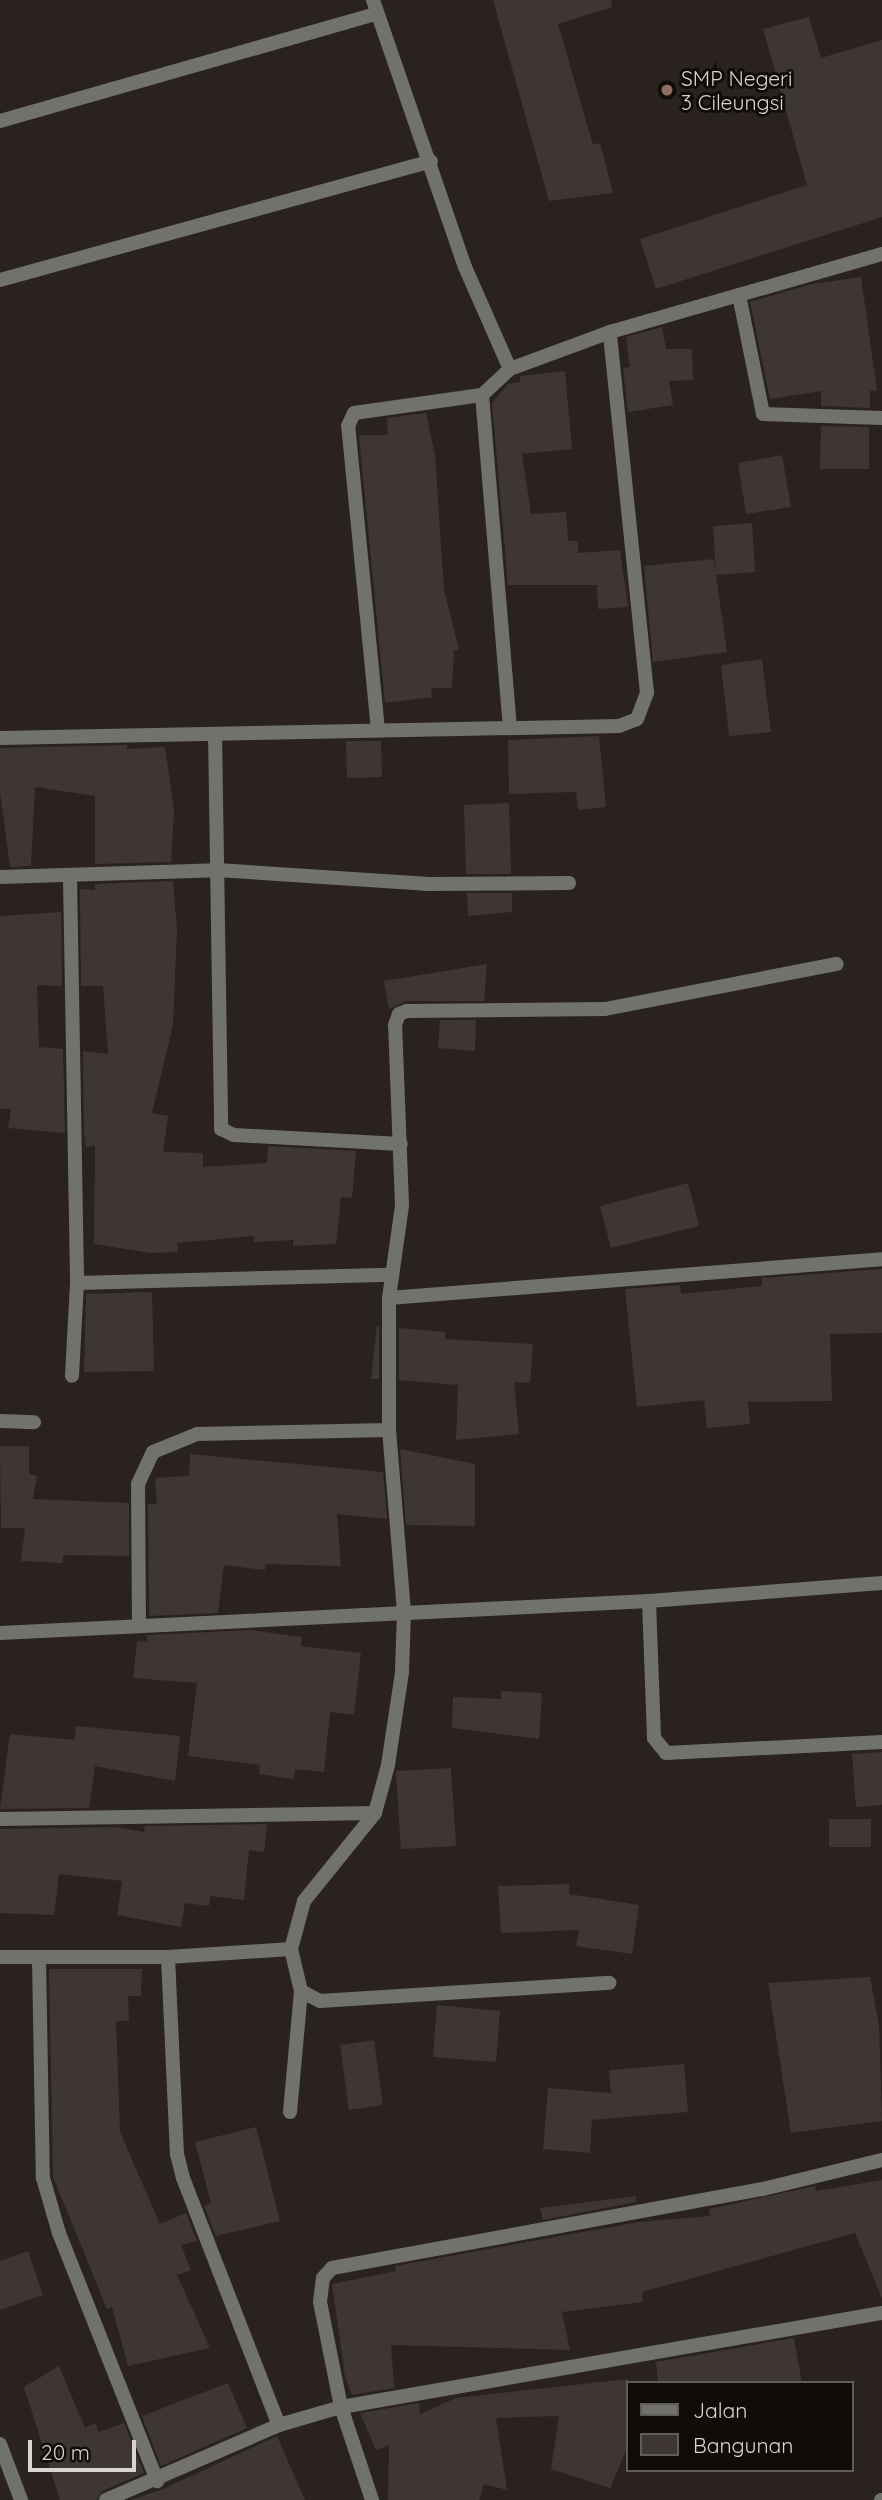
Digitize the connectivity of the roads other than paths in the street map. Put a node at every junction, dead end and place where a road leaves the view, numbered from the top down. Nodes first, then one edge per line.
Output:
1 (375, 7) edge
2 (0, 121) edge
3 (431, 161) junction
4 (882, 254) edge
5 (0, 280) edge
6 (739, 295) junction
7 (610, 332) junction
8 (510, 369) junction
9 (482, 395) junction
10 (882, 418) edge
11 (510, 728) junction
12 (378, 730) junction
13 (215, 734) junction
14 (0, 738) edge
15 (217, 870) junction
16 (0, 877) edge
17 (70, 877) junction
18 (569, 883) dead end
19 (836, 964) dead end
20 (401, 1144) junction
21 (882, 1259) edge
22 (391, 1275) junction
23 (77, 1283) junction
24 (388, 1298) junction
25 (72, 1376) dead end
26 (0, 1421) edge
27 (34, 1422) dead end
28 (389, 1430) junction
29 (882, 1583) edge
30 (649, 1601) junction
31 (404, 1612) junction
32 (139, 1626) junction
33 (0, 1633) edge
34 (882, 1742) edge
35 (374, 1813) junction
36 (0, 1819) edge
37 (291, 1949) junction
38 (0, 1957) edge
39 (168, 1957) junction
40 (39, 1959) junction
41 (608, 1983) dead end
42 (301, 1991) junction
43 (289, 2112) dead end
44 (882, 2160) edge
45 (882, 2313) edge
46 (341, 2407) junction
47 (279, 2425) junction
48 (0, 2444) edge
49 (157, 2481) junction
50 (21, 2500) edge
51 (106, 2500) edge
52 (372, 2500) edge

1 - 2 street
1 - 3 street
3 - 5 street
3 - 8 street
4 - 6 street
6 - 7 street
6 - 10 street
7 - 8 street
7 - 11 street
8 - 9 street
9 - 11 street
9 - 12 street
11 - 12 street
12 - 13 street
13 - 14 street
13 - 15 street
15 - 17 street
15 - 18 street
15 - 20 street
16 - 17 street
17 - 23 street
19 - 20 street
20 - 22 street
21 - 24 street
22 - 23 street
22 - 24 street
23 - 25 street
24 - 28 street
26 - 27 street
28 - 31 street
28 - 32 street
29 - 30 street
30 - 31 street
30 - 34 street
31 - 32 street
31 - 35 street
32 - 33 street
35 - 36 street
35 - 37 street
37 - 39 street
37 - 42 street
38 - 40 street
39 - 40 street
39 - 47 street
40 - 49 street
41 - 42 street
42 - 43 street
44 - 46 street
45 - 46 street
46 - 47 street
46 - 52 street
47 - 49 street
48 - 50 street
49 - 51 street

